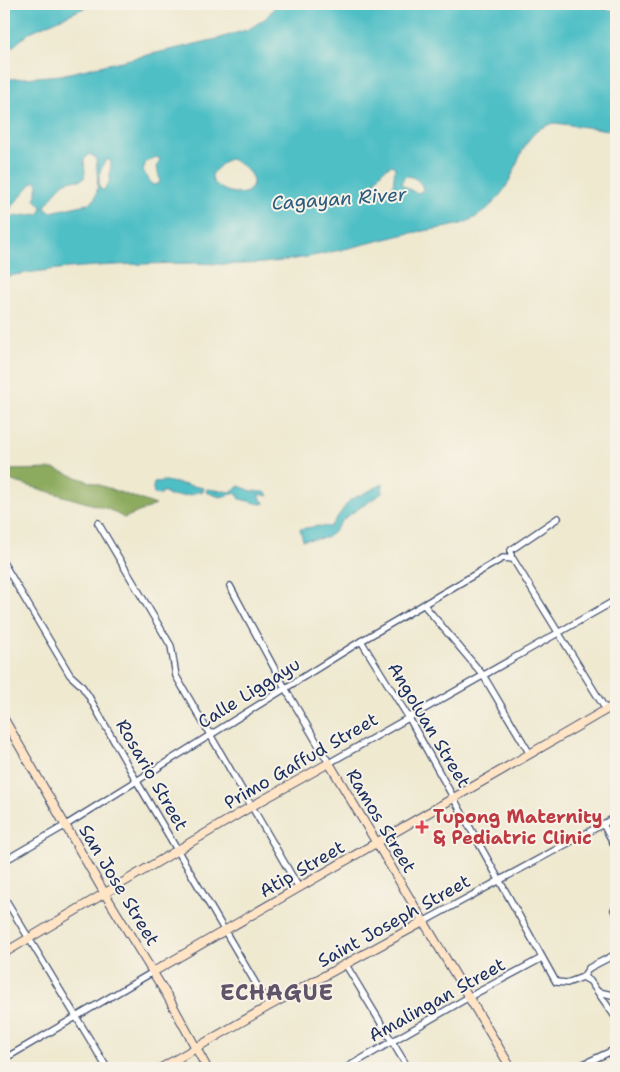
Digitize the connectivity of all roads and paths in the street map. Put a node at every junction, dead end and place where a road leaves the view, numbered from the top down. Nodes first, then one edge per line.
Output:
1 (558, 518) dead end
2 (98, 523) dead end
3 (512, 558) junction
4 (4, 564) edge
5 (230, 586) dead end
6 (616, 600) edge
7 (424, 604) junction
8 (557, 632) junction
9 (361, 641) junction
10 (483, 675) junction
11 (285, 688) junction
12 (616, 704) edge
13 (606, 710) junction
14 (409, 718) junction
15 (4, 719) edge
16 (210, 735) junction
17 (530, 754) junction
18 (329, 763) junction
19 (136, 780) junction
20 (454, 797) junction
21 (252, 806) junction
22 (616, 817) edge
23 (603, 824) junction
24 (66, 825) junction
25 (378, 842) junction
26 (616, 848) edge
27 (178, 850) junction
28 (4, 861) edge
29 (500, 880) junction
30 (299, 888) junction
31 (105, 894) junction
32 (4, 897) edge
33 (423, 922) junction
34 (226, 930) junction
35 (28, 938) junction
36 (4, 953) edge
37 (616, 954) edge
38 (542, 958) junction
39 (346, 965) junction
40 (153, 972) junction
41 (583, 976) junction
42 (599, 992) junction
43 (616, 996) edge
44 (469, 997) junction
45 (269, 1006) junction
46 (77, 1016) junction
47 (616, 1018) edge
48 (392, 1042) junction
49 (195, 1048) junction
50 (616, 1049) edge
51 (4, 1059) edge
52 (107, 1068) edge
53 (161, 1068) edge
54 (207, 1068) edge
55 (346, 1068) edge
56 (408, 1068) edge
57 (511, 1068) edge
58 (575, 1068) edge

1 - 3 street
2 - 16 street
3 - 7 street, Calle Liggayu
3 - 8 street
4 - 19 street, Rosario Street
5 - 11 street, Ramos Street
6 - 8 street, Primo Gaffud Street
7 - 9 street, Calle Liggayu
7 - 10 street
8 - 10 street, Primo Gaffud Street
8 - 13 street
9 - 11 street, Calle Liggayu
9 - 14 street, Angoluan Street
10 - 14 street, Primo Gaffud Street
10 - 17 street
11 - 16 street, Calle Liggayu
11 - 18 street, Ramos Street
12 - 13 main road, Atip Street
13 - 17 main road, Atip Street
14 - 18 street, Primo Gaffud Street
14 - 20 street, Angoluan Street
15 - 24 main road, San Jose Street
16 - 19 street, Calle Liggayu
16 - 21 street
17 - 20 main road, Atip Street
18 - 21 main road, Primo Gaffud Street
18 - 25 main road, Ramos Street
19 - 24 street, Calle Liggayu
19 - 27 street, Rosario Street
20 - 25 main road, Atip Street
20 - 29 street, Angoluan Street
21 - 27 main road, Primo Gaffud Street
21 - 30 street
22 - 23 street, Saint Joseph Street
23 - 26 street
23 - 29 street, Saint Joseph Street
24 - 28 street, Calle Liggayu
24 - 31 main road, San Jose Street
25 - 30 main road, Atip Street
25 - 33 main road, Ramos Street
27 - 31 main road, Primo Gaffud Street
27 - 34 street, Rosario Street
29 - 33 street, Saint Joseph Street
29 - 38 street, Angoluan Street
30 - 34 main road, Atip Street
31 - 35 main road, Primo Gaffud Street
31 - 40 main road, San Jose Street
32 - 35 street
33 - 39 main road, Saint Joseph Street
33 - 44 main road, Ramos Street
34 - 40 main road, Atip Street
34 - 45 street, Rosario Street
35 - 36 main road, Primo Gaffud Street
35 - 46 street
37 - 41 street
38 - 41 street, Angoluan Street
38 - 44 street, Amalingan Street
39 - 45 main road, Saint Joseph Street
39 - 48 street
40 - 46 street, Atip Street
40 - 49 main road, San Jose Street
41 - 42 street
42 - 43 street
42 - 47 street
44 - 48 street, Amalingan Street
44 - 57 main road, Ramos Street
45 - 49 main road, Saint Joseph Street
46 - 51 street, Atip Street
46 - 52 street
48 - 55 street, Amalingan Street
48 - 56 street
49 - 53 main road, Saint Joseph Street
49 - 54 main road, San Jose Street
50 - 58 street

